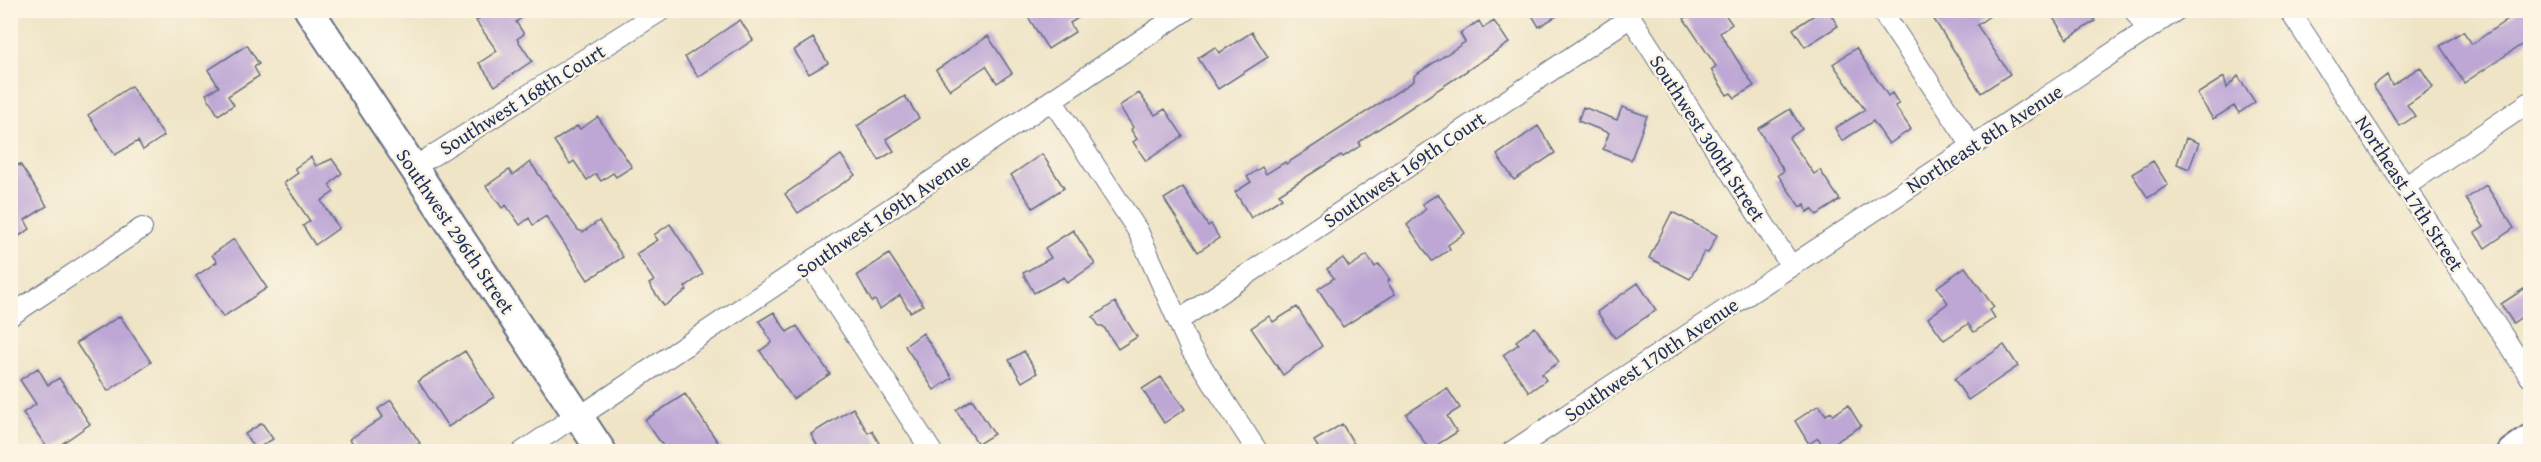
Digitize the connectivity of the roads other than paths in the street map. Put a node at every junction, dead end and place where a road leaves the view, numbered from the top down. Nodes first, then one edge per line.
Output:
1 (309, 10) edge
2 (662, 10) edge
3 (1186, 10) edge
4 (1881, 10) edge
5 (2134, 10) edge
6 (2177, 10) edge
7 (2289, 10) edge
8 (1628, 14) edge
9 (2147, 30) junction
10 (1052, 100) junction
11 (2530, 102) edge
12 (1972, 146) junction
13 (413, 168) junction
14 (2406, 186) junction
15 (142, 228) dead end
16 (810, 265) junction
17 (1791, 266) junction
18 (10, 316) edge
19 (1178, 321) junction
20 (2530, 377) edge
21 (578, 416) junction
22 (2530, 440) edge
23 (522, 452) edge
24 (602, 452) edge
25 (932, 452) edge
26 (1258, 452) edge
27 (1512, 452) edge
28 (2512, 452) edge

1 - 13 street, Southwest 296th Street
2 - 13 street, Southwest 168th Court
3 - 10 street, Southwest 169th Avenue
4 - 12 street
5 - 9 street
6 - 9 street, Northeast 8th Avenue
7 - 14 street, Northeast 17th Street
8 - 17 street, Southwest 300th Street
8 - 19 street, Southwest 169th Court
9 - 12 street, Northeast 8th Avenue
10 - 16 street, Southwest 169th Avenue
10 - 19 street
11 - 14 street
12 - 17 street, Northeast 8th Avenue
13 - 21 street, Southwest 296th Street
14 - 20 street, Northeast 17th Street
15 - 18 street
16 - 21 street, Southwest 169th Avenue
16 - 25 street
17 - 27 street, Southwest 170th Avenue
19 - 26 street
21 - 23 street, Southwest 169th Avenue
21 - 24 street, Southwest 296th Street
22 - 28 street

